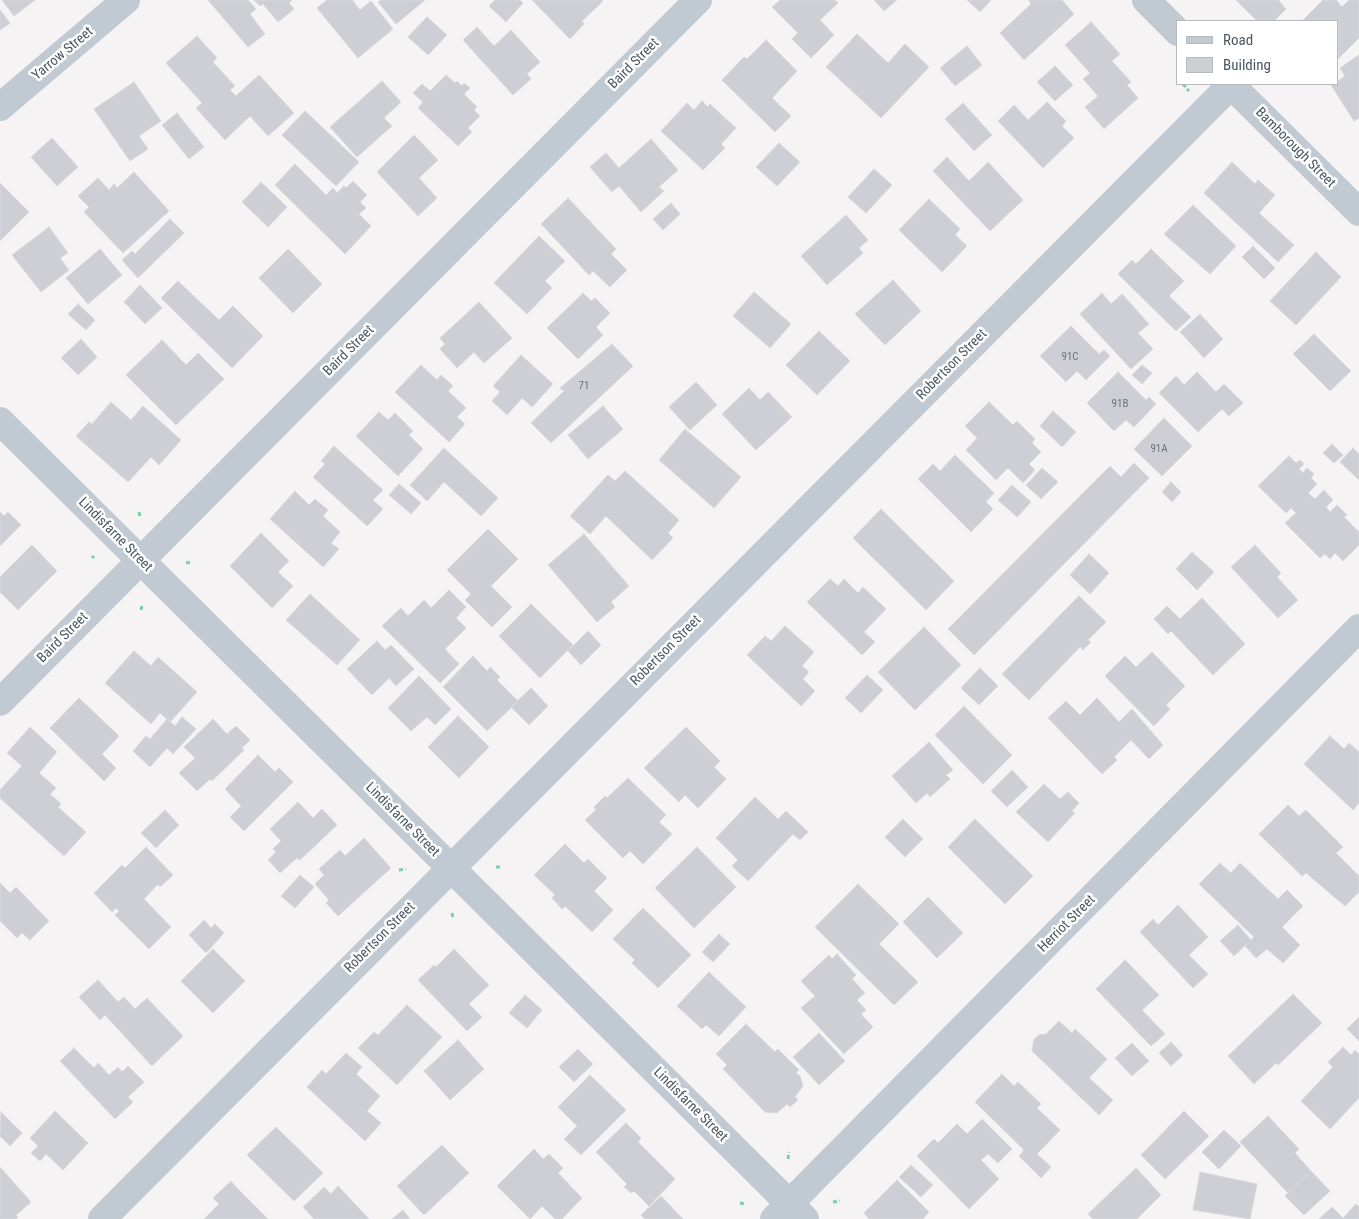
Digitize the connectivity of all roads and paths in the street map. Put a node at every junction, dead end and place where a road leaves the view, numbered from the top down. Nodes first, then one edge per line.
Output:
1 (126, 0) edge
2 (698, 0) edge
3 (1146, 0) edge
4 (1176, 30) edge
5 (1183, 85) edge
6 (1230, 85) edge
7 (1232, 85) edge
8 (1189, 91) dead end
9 (0, 107) edge
10 (1359, 212) edge
11 (0, 421) edge
12 (139, 512) dead end
13 (140, 517) dead end
14 (141, 561) junction
15 (192, 562) dead end
16 (186, 563) dead end
17 (1359, 628) edge
18 (0, 702) edge
19 (450, 868) junction
20 (406, 869) dead end
21 (399, 870) dead end
22 (788, 1152) dead end
23 (788, 1159) dead end
24 (840, 1201) dead end
25 (833, 1202) dead end
26 (740, 1203) dead end
27 (746, 1204) dead end
28 (790, 1214) edge
29 (102, 1219) edge

1 - 9 street, Yarrow Street
2 - 14 street, Baird Street
3 - 4 street
5 - 8 path
6 - 19 street, Robertson Street
7 - 10 street, Bamborough Street
11 - 14 street, Lindisfarne Street
12 - 13 path
14 - 18 street, Baird Street
14 - 19 street, Lindisfarne Street
15 - 16 path
17 - 28 street, Herriot Street
19 - 28 street, Lindisfarne Street
19 - 29 street, Robertson Street
20 - 21 path
22 - 23 path
24 - 25 path
26 - 27 path

